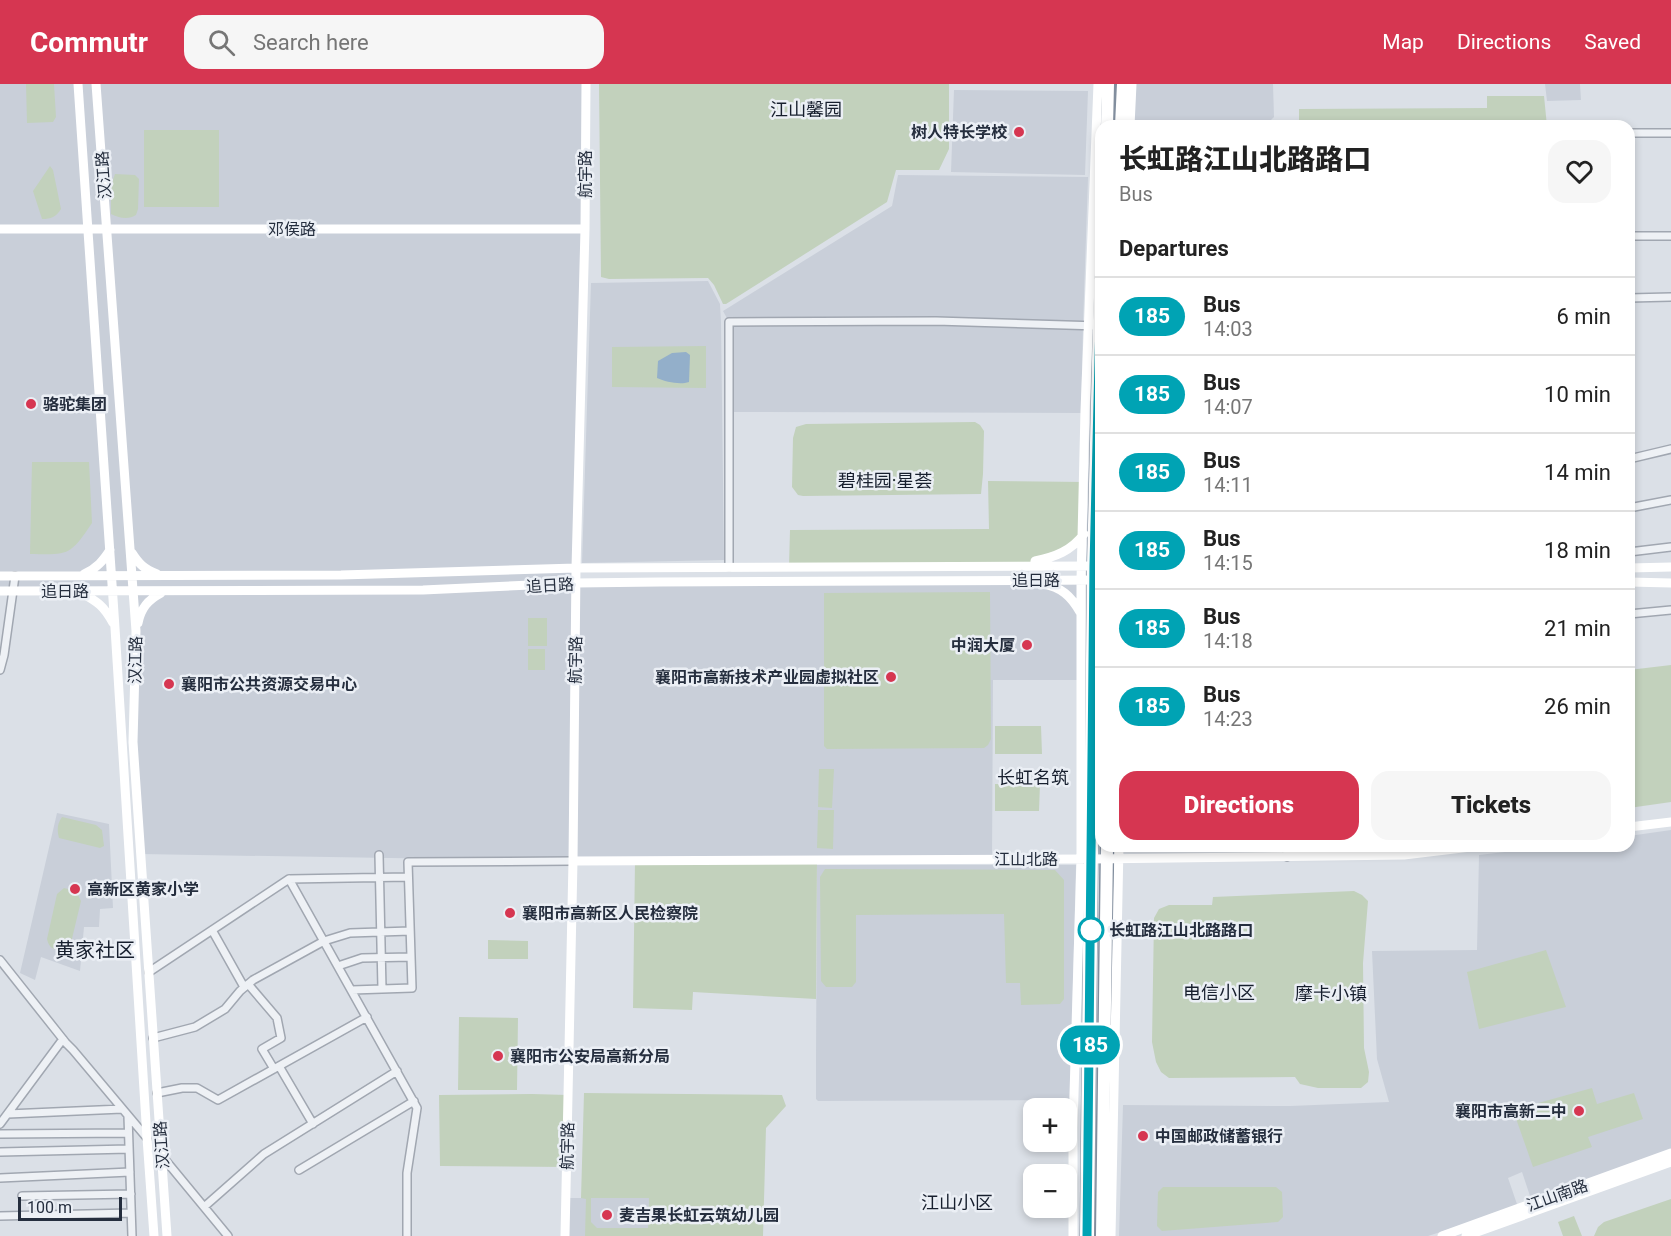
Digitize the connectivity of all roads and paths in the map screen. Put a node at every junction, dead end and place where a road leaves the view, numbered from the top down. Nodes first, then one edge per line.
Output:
1 (78, 84) edge
2 (96, 84) edge
3 (586, 84) edge
4 (1098, 84) edge
5 (1108, 84) edge
6 (1123, 84) edge
7 (1132, 84) edge
8 (1097, 120) edge
9 (1107, 120) edge
10 (1121, 120) edge
11 (1130, 120) edge
12 (1635, 133) edge
13 (1671, 133) edge
14 (88, 228) junction
15 (107, 228) junction
16 (0, 229) edge
17 (585, 229) junction
18 (1635, 236) edge
19 (1671, 236) edge
20 (1095, 266) edge
21 (1671, 297) edge
22 (1635, 298) edge
23 (1095, 319) edge
24 (1094, 326) junction
25 (1671, 450) edge
26 (1635, 458) edge
27 (1095, 498) junction
28 (1671, 500) edge
29 (1635, 507) edge
30 (1082, 536) junction
31 (1671, 547) edge
32 (130, 549) junction
33 (110, 550) junction
34 (1635, 551) edge
35 (1016, 566) junction
36 (1092, 566) edge
37 (729, 567) junction
38 (1671, 567) edge
39 (576, 568) junction
40 (1635, 568) edge
41 (0, 576) edge
42 (15, 576) junction
43 (78, 576) junction
44 (112, 576) junction
45 (132, 576) junction
46 (162, 576) junction
47 (1020, 580) junction
48 (1092, 580) edge
49 (1635, 582) edge
50 (576, 583) junction
51 (1671, 583) edge
52 (0, 591) edge
53 (12, 591) junction
54 (78, 591) junction
55 (113, 591) junction
56 (133, 591) junction
57 (165, 591) junction
58 (1671, 610) edge
59 (1635, 613) edge
60 (1081, 614) junction
61 (116, 628) junction
62 (136, 631) junction
63 (1093, 637) junction
64 (3, 642) edge
65 (0, 670) edge
66 (1671, 822) edge
67 (1635, 827) edge
68 (1287, 852) edge
69 (1355, 852) edge
70 (1378, 852) edge
71 (1429, 852) edge
72 (1111, 854) edge
73 (379, 855) dead end
74 (1287, 857) junction
75 (1086, 859) junction
76 (573, 861) junction
77 (379, 877) junction
78 (408, 877) junction
79 (289, 879) junction
80 (212, 930) junction
81 (410, 931) junction
82 (381, 932) junction
83 (324, 942) junction
84 (382, 957) junction
85 (411, 957) junction
86 (0, 960) edge
87 (338, 966) junction
88 (148, 972) junction
89 (246, 986) junction
90 (382, 989) junction
91 (352, 990) junction
92 (367, 1017) junction
93 (153, 1038) junction
94 (63, 1039) junction
95 (277, 1067) junction
96 (397, 1071) junction
97 (157, 1093) junction
98 (414, 1101) junction
99 (122, 1109) junction
100 (8, 1114) junction
101 (128, 1115) junction
102 (0, 1124) edge
103 (313, 1124) junction
104 (128, 1133) junction
105 (0, 1134) edge
106 (147, 1138) junction
107 (129, 1149) junction
108 (0, 1152) edge
109 (1671, 1154) edge
110 (162, 1156) junction
111 (1671, 1162) edge
112 (299, 1170) dead end
113 (130, 1172) junction
114 (0, 1178) edge
115 (130, 1194) junction
116 (22, 1196) dead end
117 (204, 1207) junction
118 (131, 1213) junction
119 (0, 1216) edge
120 (132, 1236) edge
121 (154, 1236) edge
122 (167, 1236) edge
123 (228, 1236) edge
124 (406, 1236) edge
125 (565, 1236) edge
126 (1073, 1236) edge
127 (1087, 1236) edge
128 (1102, 1236) edge
129 (1111, 1236) edge
130 (1442, 1236) edge
131 (1466, 1236) edge

1 - 14 street, 汉江路
2 - 15 street, 汉江路
3 - 17 street, 航宇路
4 - 8 street
5 - 9 highway
6 - 10 highway
7 - 11 street
12 - 13 street
14 - 15 street, 邓侯路
14 - 16 street, 邓侯路
14 - 33 street, 汉江路
15 - 17 street, 邓侯路
15 - 32 street, 汉江路
17 - 39 street, 航宇路
18 - 19 street
20 - 24 street
21 - 22 street
23 - 24 highway
24 - 27 highway
24 - 30 street
24 - 37 street
25 - 26 street
27 - 30 street
27 - 36 highway
28 - 29 street
30 - 35 street
30 - 36 street
31 - 34 street
32 - 45 street, 汉江路
32 - 46 street
33 - 43 street
33 - 44 street, 汉江路
35 - 36 street, 追日路
35 - 37 street, 追日路
36 - 48 highway
37 - 39 street, 追日路
38 - 40 street
39 - 46 street, 追日路
39 - 50 street, 航宇路
41 - 42 street, 追日路
42 - 43 street, 追日路
42 - 53 street
43 - 44 street, 追日路
44 - 45 street, 追日路
44 - 55 street, 汉江路
45 - 46 street, 追日路
45 - 56 street, 汉江路
47 - 48 street, 追日路
47 - 50 street, 追日路
47 - 60 street
48 - 60 street
48 - 63 highway
49 - 51 street
50 - 57 street, 追日路
50 - 76 street, 航宇路
52 - 53 street, 追日路
53 - 54 street, 追日路
53 - 64 street
54 - 55 street, 追日路
54 - 61 street
55 - 56 street, 追日路
55 - 61 street, 汉江路
56 - 57 street, 追日路
56 - 62 street, 汉江路
57 - 62 street
58 - 59 street
60 - 63 street
60 - 75 street
61 - 106 street, 汉江路
62 - 88 street, 汉江路
63 - 75 highway
64 - 65 street
66 - 67 street
68 - 74 street
69 - 74 street, 江山北路
70 - 71 street, 江山北路
72 - 74 street, 江山北路
72 - 75 street, 江山北路
72 - 128 highway
72 - 129 street
73 - 77 street
75 - 76 street, 江山北路
75 - 126 street
75 - 127 highway
76 - 78 street
76 - 125 street, 航宇路
77 - 78 street
77 - 79 street
77 - 82 street
78 - 81 street
79 - 80 street
79 - 83 street
80 - 88 street
80 - 89 street
81 - 82 street
81 - 85 street
82 - 83 street
82 - 84 street
83 - 87 street
83 - 89 street
84 - 85 street
84 - 87 street
84 - 90 street
85 - 90 street
86 - 94 street
87 - 91 street
88 - 93 street, 汉江路
89 - 93 street
89 - 95 street
90 - 91 street
91 - 92 street
92 - 95 street
92 - 96 street
93 - 97 street, 汉江路
94 - 99 street
94 - 100 street
95 - 97 street
95 - 103 street
96 - 98 street
96 - 103 street
97 - 110 street, 汉江路
98 - 112 street
98 - 124 street
99 - 100 street
99 - 101 street
100 - 102 street
101 - 104 street
101 - 106 street
103 - 117 street
104 - 105 street
104 - 107 street
106 - 121 street, 汉江路
107 - 108 street
107 - 113 street
109 - 130 street, 江山南路
110 - 117 street
110 - 122 street, 汉江路
111 - 131 street, 江山南路
113 - 114 street
113 - 115 street
115 - 116 street
115 - 118 street
117 - 123 street
118 - 119 street
118 - 120 street

